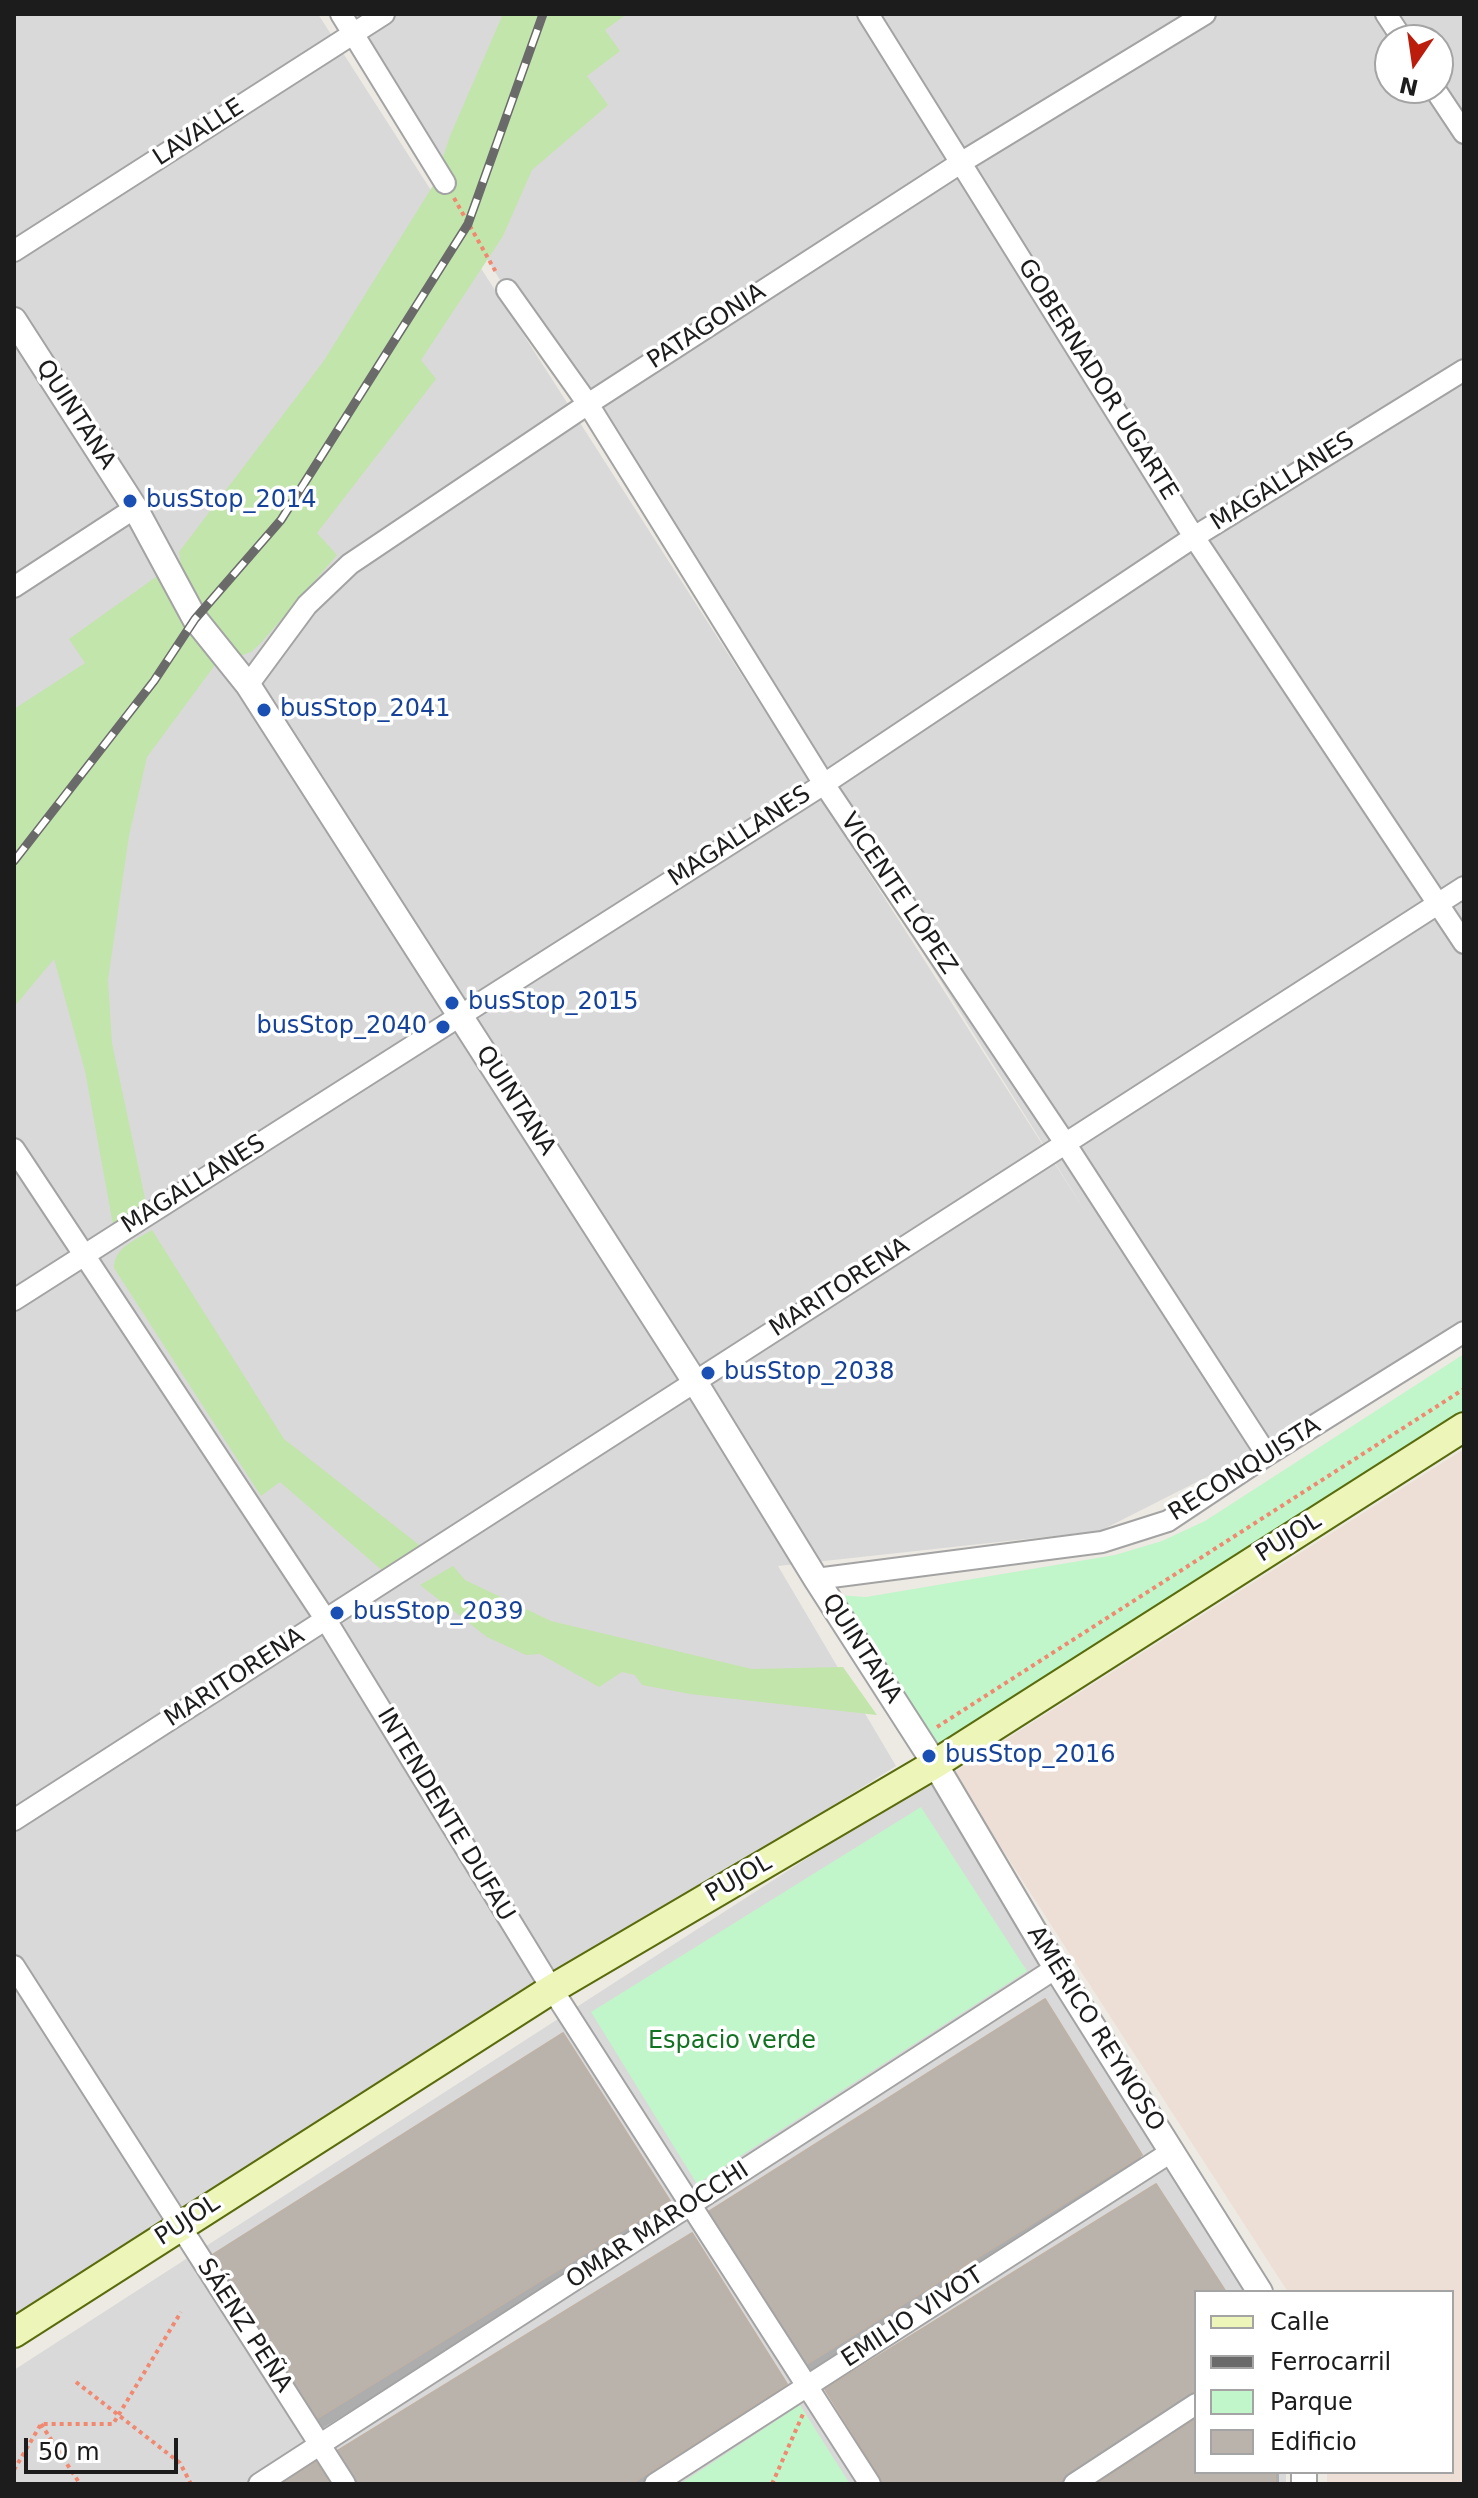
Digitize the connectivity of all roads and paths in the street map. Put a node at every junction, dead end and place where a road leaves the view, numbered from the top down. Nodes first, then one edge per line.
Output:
1 (341, 14) edge
2 (384, 14) edge
3 (868, 14) edge
4 (1205, 14) edge
5 (354, 34) junction
6 (1445, 104) edge
7 (1464, 133) edge
8 (962, 162) junction
9 (445, 183) joint
10 (14, 251) edge
11 (507, 290) joint
12 (14, 320) edge
13 (1464, 370) edge
14 (588, 404) junction
15 (135, 508) junction
16 (1194, 537) junction
17 (14, 587) edge
18 (248, 685) junction
19 (824, 784) junction
20 (1464, 887) edge
21 (1438, 903) junction
22 (1464, 943) edge
23 (460, 1016) junction
24 (1065, 1143) junction
25 (14, 1149) edge
26 (83, 1256) junction
27 (14, 1300) edge
28 (1464, 1332) edge
29 (695, 1382) junction
30 (1464, 1389) edge
31 (1464, 1427) edge
32 (1267, 1455) junction
33 (816, 1579) junction
34 (326, 1620) junction
35 (918, 1738) junction
36 (935, 1764) junction
37 (14, 1820) edge
38 (14, 1966) edge
39 (1056, 1968) junction
40 (552, 1989) junction
41 (1171, 2152) junction
42 (691, 2205) junction
43 (180, 2226) junction
44 (1259, 2290) edge
45 (181, 2312) dead end
46 (14, 2333) edge
47 (76, 2382) dead end
48 (807, 2386) junction
49 (1194, 2405) edge
50 (804, 2412) dead end
51 (118, 2415) junction
52 (41, 2424) junction
53 (320, 2445) junction
54 (14, 2470) edge
55 (80, 2484) edge
56 (191, 2484) edge
57 (259, 2484) edge
58 (345, 2484) edge
59 (655, 2484) edge
60 (772, 2484) edge
61 (870, 2484) edge
62 (1074, 2484) edge

1 - 5 street
2 - 5 street, LAVALLE
3 - 8 street, GOBERNADOR UGARTE
4 - 8 street, PATAGONIA
5 - 9 street
5 - 10 street, LAVALLE
6 - 7 street
8 - 14 street, PATAGONIA
8 - 16 street, GOBERNADOR UGARTE
9 - 11 path
11 - 14 street, VICENTE LÓPEZ
12 - 15 street, QUINTANA
13 - 16 street, MAGALLANES
14 - 18 street, PATAGONIA
14 - 19 street, VICENTE LÓPEZ
15 - 17 street
15 - 18 street, QUINTANA
16 - 19 street, MAGALLANES
16 - 21 street, GOBERNADOR UGARTE
18 - 23 street, QUINTANA
19 - 23 street, MAGALLANES
19 - 24 street, VICENTE LÓPEZ
20 - 21 street, MARITORENA
21 - 22 street, GOBERNADOR UGARTE
21 - 24 street, MARITORENA
23 - 26 street, MAGALLANES
23 - 29 street, QUINTANA
24 - 29 street, MARITORENA
24 - 32 street, VICENTE LÓPEZ
25 - 26 street, INTENDENTE DUFAU
26 - 27 street, MAGALLANES
26 - 34 street, INTENDENTE DUFAU
28 - 32 street, RECONQUISTA
29 - 33 street, QUINTANA
29 - 34 street, MARITORENA
30 - 35 path
31 - 36 main road, PUJOL
32 - 33 street, RECONQUISTA
33 - 35 street, QUINTANA
34 - 37 street, MARITORENA
34 - 40 street, INTENDENTE DUFAU
35 - 36 street, QUINTANA
36 - 39 street, AMÉRICO REYNOSO
36 - 40 main road, PUJOL
38 - 43 street, SÁENZ PEÑA
39 - 41 street, AMÉRICO REYNOSO
39 - 42 street, OMAR MAROCCHI
40 - 42 street, INTENDENTE DUFAU
40 - 43 main road, PUJOL
41 - 44 street, AMÉRICO REYNOSO
41 - 48 street, EMILIO VIVOT
42 - 48 street, INTENDENTE DUFAU
42 - 53 street, OMAR MAROCCHI
43 - 46 main road, PUJOL
43 - 53 street, SÁENZ PEÑA
45 - 51 path
47 - 51 path
48 - 59 street, EMILIO VIVOT
48 - 61 street, INTENDENTE DUFAU
49 - 62 street
50 - 60 path
51 - 52 path
51 - 56 path
52 - 54 path
52 - 55 path
53 - 57 street, OMAR MAROCCHI
53 - 58 street, SÁENZ PEÑA

